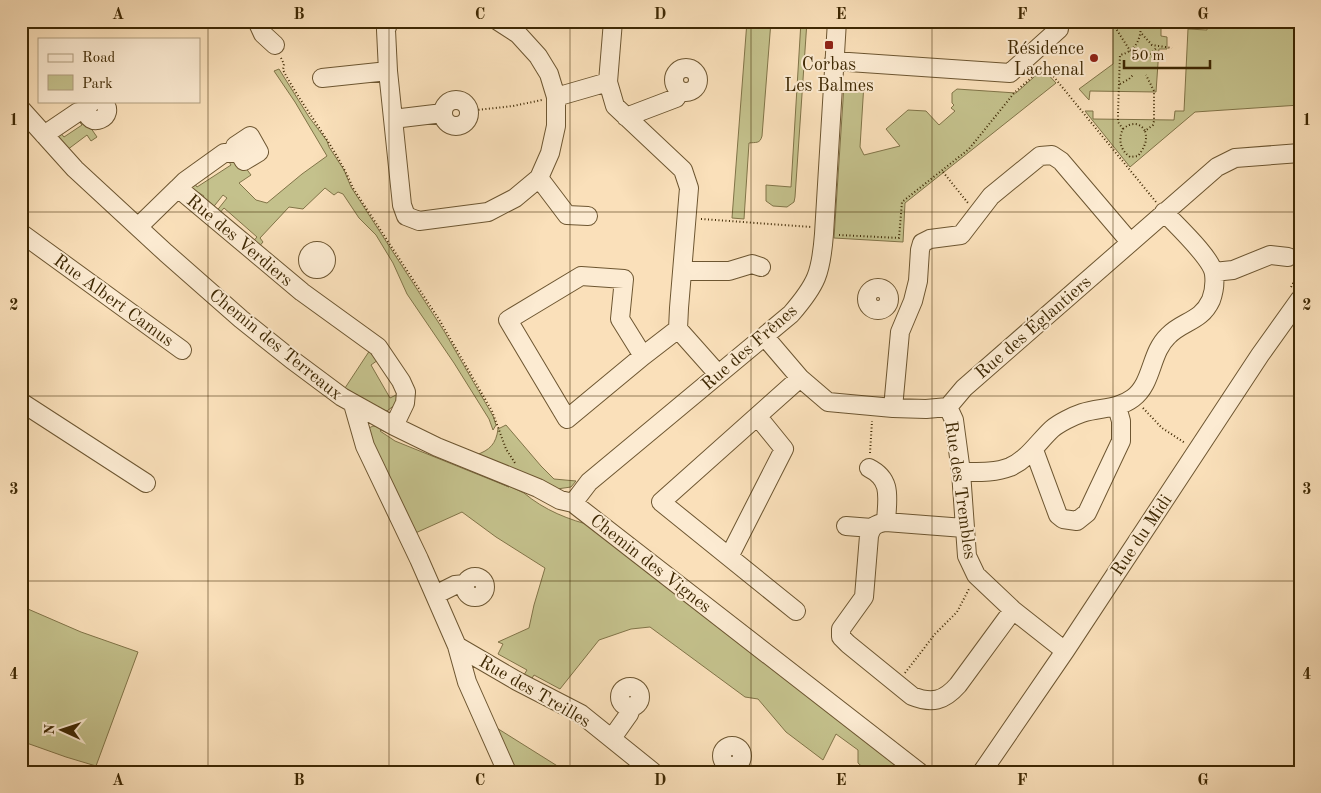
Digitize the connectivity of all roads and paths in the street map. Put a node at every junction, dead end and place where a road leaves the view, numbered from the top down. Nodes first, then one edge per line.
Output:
1 (257, 21) edge
2 (389, 21) edge
3 (498, 21) edge
4 (613, 21) edge
5 (837, 21) edge
6 (1059, 21) edge
7 (1113, 24) dead end
8 (1141, 24) dead end
9 (1141, 33) junction
10 (275, 44) joint
11 (1157, 47) junction
12 (1172, 48) dead end
13 (1130, 50) junction
14 (1136, 60) dead end
15 (1146, 60) dead end
16 (834, 61) junction
17 (388, 71) junction
18 (1134, 74) dead end
19 (1146, 75) dead end
20 (322, 78) dead end
21 (608, 82) junction
22 (1120, 84) junction
23 (680, 91) dead end
24 (556, 97) junction
25 (103, 102) edge
26 (89, 107) edge
27 (21, 109) edge
28 (468, 112) joint
29 (626, 117) junction
30 (393, 119) junction
31 (1123, 129) junction
32 (1145, 131) junction
33 (44, 135) junction
34 (239, 153) dead end
35 (1300, 153) edge
36 (942, 171) junction
37 (538, 178) junction
38 (178, 188) junction
39 (1164, 212) junction
40 (977, 215) junction
41 (588, 216) dead end
42 (686, 218) junction
43 (138, 227) junction
44 (820, 231) junction
45 (21, 233) edge
46 (1130, 242) junction
47 (1288, 257) dead end
48 (761, 267) dead end
49 (315, 269) dead end
50 (682, 272) junction
51 (1214, 272) junction
52 (302, 292) junction
53 (1300, 298) edge
54 (889, 299) dead end
55 (913, 301) junction
56 (678, 329) junction
57 (765, 337) junction
58 (182, 350) dead end
59 (642, 356) junction
60 (718, 374) junction
61 (800, 378) junction
62 (1134, 398) junction
63 (21, 402) edge
64 (353, 404) junction
65 (873, 406) junction
66 (948, 407) junction
67 (1117, 407) junction
68 (893, 408) junction
69 (758, 417) junction
70 (394, 426) junction
71 (1189, 446) dead end
72 (1034, 450) junction
73 (517, 465) dead end
74 (869, 468) joint
75 (961, 472) junction
76 (146, 484) dead end
77 (573, 503) junction
78 (879, 525) junction
79 (846, 526) dead end
80 (964, 528) junction
81 (729, 557) junction
82 (976, 575) junction
83 (465, 584) dead end
84 (435, 595) junction
85 (1013, 610) junction
86 (796, 611) dead end
87 (458, 646) junction
88 (1065, 651) junction
89 (896, 685) junction
90 (632, 706) dead end
91 (612, 738) junction
92 (506, 772) edge
93 (654, 772) edge
94 (919, 772) edge
95 (982, 772) edge

1 - 10 street
2 - 17 street
3 - 24 street
4 - 21 street
5 - 16 street, Rue des Frênes
6 - 16 street
7 - 13 path
8 - 9 path
9 - 11 path
9 - 13 path
10 - 73 path
11 - 12 path
11 - 15 path
13 - 14 path
13 - 22 path
16 - 44 street, Rue des Frênes
17 - 20 street
17 - 30 street
18 - 22 path
19 - 32 path
21 - 24 street
21 - 29 street
22 - 31 path
23 - 29 street
24 - 28 path
24 - 37 street
25 - 26 street
26 - 33 street
27 - 33 street, Chemin des Terreaux
28 - 30 street
29 - 42 street
30 - 37 street
31 - 32 path
31 - 32 path
33 - 43 street, Chemin des Terreaux
34 - 38 street, Rue des Verdiers
35 - 39 street, Rue des Églantiers
36 - 39 path
36 - 40 path
36 - 44 path
37 - 41 street
38 - 43 street, Rue des Verdiers
38 - 52 street, Rue des Verdiers
39 - 46 street, Rue des Églantiers
39 - 51 street
40 - 46 street
40 - 55 street
42 - 44 path
42 - 50 street
43 - 64 street, Chemin des Terreaux
44 - 57 street, Rue des Frênes
45 - 58 street, Rue Albert Camus
46 - 66 street, Rue des Églantiers
47 - 51 street
48 - 50 street
49 - 52 street, Rue des Verdiers
50 - 56 street
51 - 62 street
52 - 70 street, Rue des Verdiers
53 - 88 street, Rue du Midi
54 - 55 street
55 - 68 street
56 - 59 street
56 - 60 street
57 - 60 street, Rue des Frênes
57 - 61 street
59 - 59 street
60 - 77 street, Rue des Frênes
61 - 65 street
61 - 69 street
62 - 67 street
62 - 71 path
63 - 76 street
64 - 70 street, Chemin des Vignes
64 - 84 street, Chemin des Terreaux
65 - 68 street
65 - 74 path
66 - 68 street
66 - 75 street, Rue des Trembles
67 - 72 street
67 - 72 street
69 - 81 street
69 - 81 street
70 - 77 street, Chemin des Vignes
72 - 75 street
74 - 78 street
75 - 80 street, Rue des Trembles
77 - 94 street, Chemin des Vignes
78 - 79 street
78 - 80 street
78 - 89 street
80 - 82 street, Rue des Trembles
81 - 86 street
82 - 85 street, Rue des Trembles
82 - 89 path
83 - 84 street
84 - 87 street, Chemin des Terreaux
85 - 88 street, Rue des Trembles
85 - 89 street
87 - 91 street, Rue des Treilles
87 - 92 street, Chemin des Terreaux
88 - 95 street, Rue du Midi
90 - 91 street
91 - 93 street, Rue des Treilles

